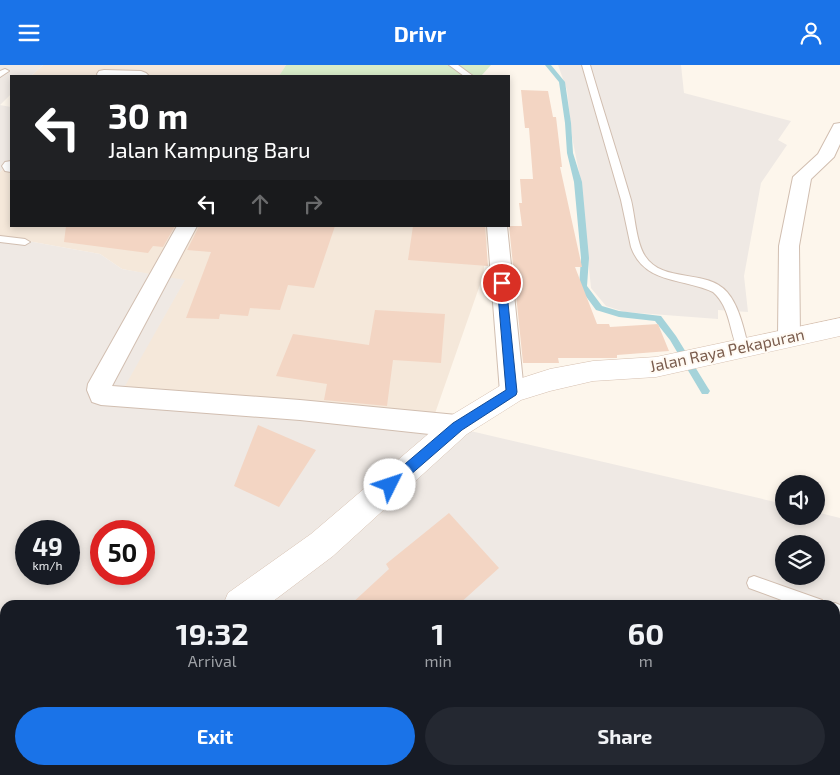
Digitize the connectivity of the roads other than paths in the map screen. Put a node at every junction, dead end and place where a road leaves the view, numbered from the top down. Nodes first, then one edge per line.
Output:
1 (453, 65) edge
2 (586, 65) edge
3 (106, 72) edge
4 (132, 75) edge
5 (468, 75) edge
6 (840, 128) edge
7 (186, 227) edge
8 (497, 227) edge
9 (0, 239) edge
10 (25, 242) dead end
11 (840, 327) edge
12 (789, 337) junction
13 (743, 349) junction
14 (512, 392) junction
15 (458, 426) junction
16 (754, 583) dead end
17 (247, 600) edge
18 (803, 600) edge

1 - 5 lane
2 - 13 lane
3 - 4 street
6 - 12 street
7 - 15 street
8 - 14 street
9 - 10 lane
11 - 12 main road, Jalan Raya Pekapuran
12 - 13 main road, Jalan Raya Pekapuran
13 - 14 main road, Jalan Raya Pekapuran
14 - 15 main road, Jalan Raya Pekapuran
15 - 17 main road, Jalan Raya Pekapuran
16 - 18 lane

